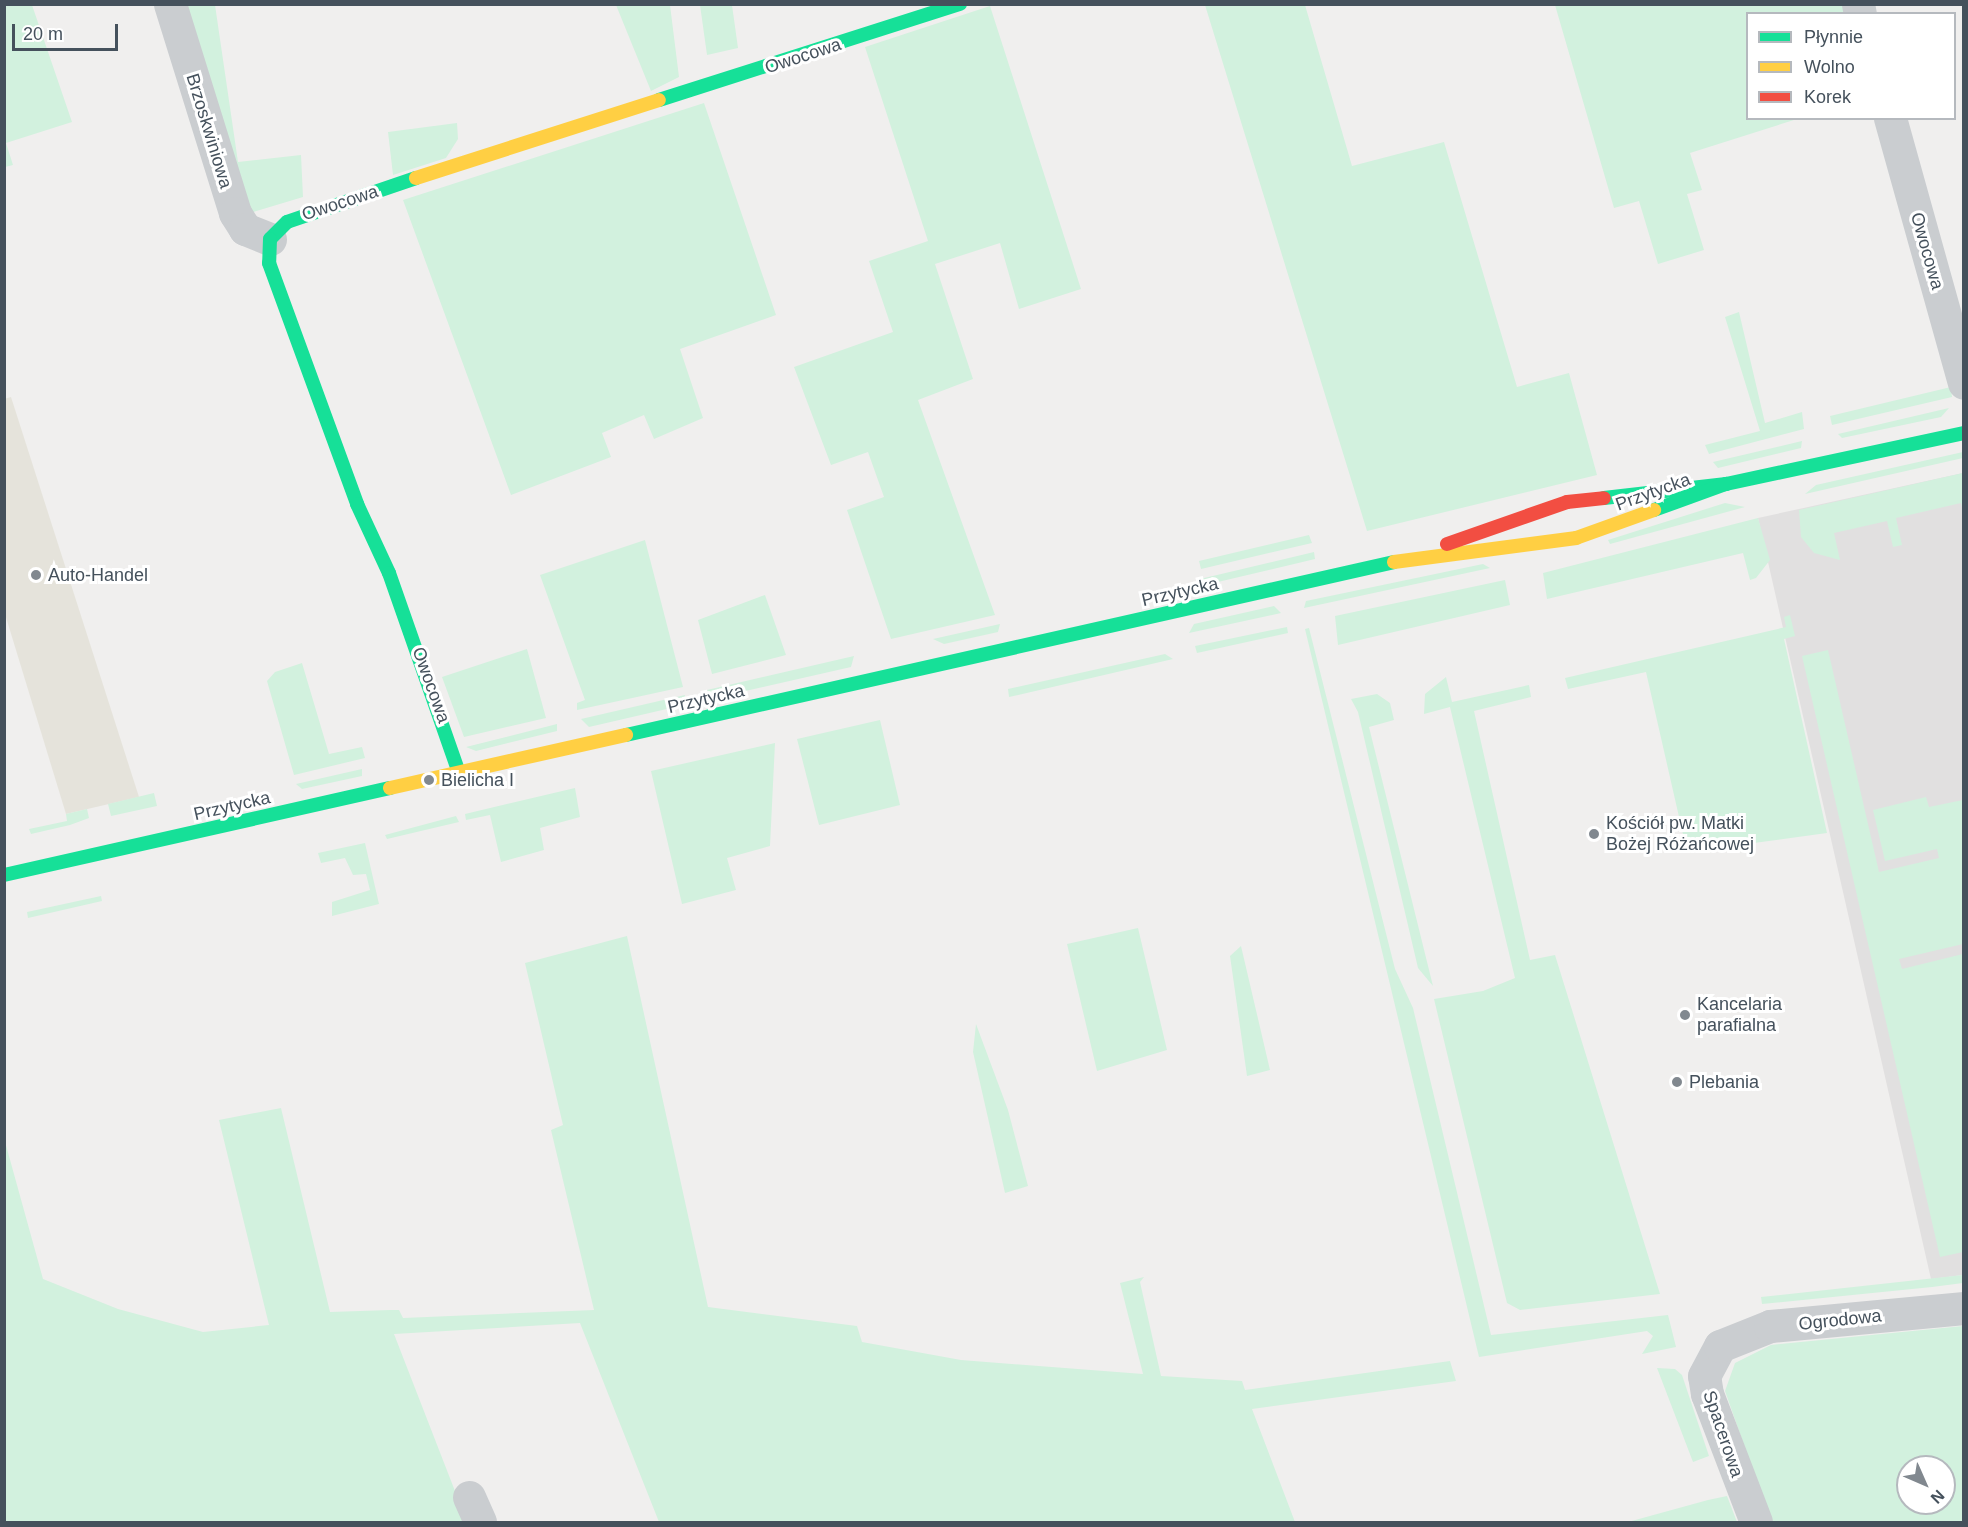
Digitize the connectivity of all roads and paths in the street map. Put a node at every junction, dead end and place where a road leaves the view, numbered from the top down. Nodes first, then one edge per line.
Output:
1 (170, 4) edge
2 (960, 4) edge
3 (1891, 120) edge
4 (270, 238) junction
5 (1964, 383) edge
6 (1964, 433) edge
7 (1726, 484) junction
8 (1415, 556) junction
9 (459, 773) junction
10 (4, 876) edge
11 (1964, 1308) edge
12 (1720, 1346) joint
13 (1756, 1522) edge

1 - 4 street, Brzoskwiniowa
2 - 4 main road, Owocowa
3 - 5 street, Owocowa
4 - 9 main road, Owocowa
6 - 7 main road, Przytycka
7 - 8 main road, Przytycka
7 - 8 main road, Przytycka
8 - 9 main road, Przytycka
9 - 10 main road, Przytycka
11 - 12 street, Ogrodowa
12 - 13 street, Spacerowa

